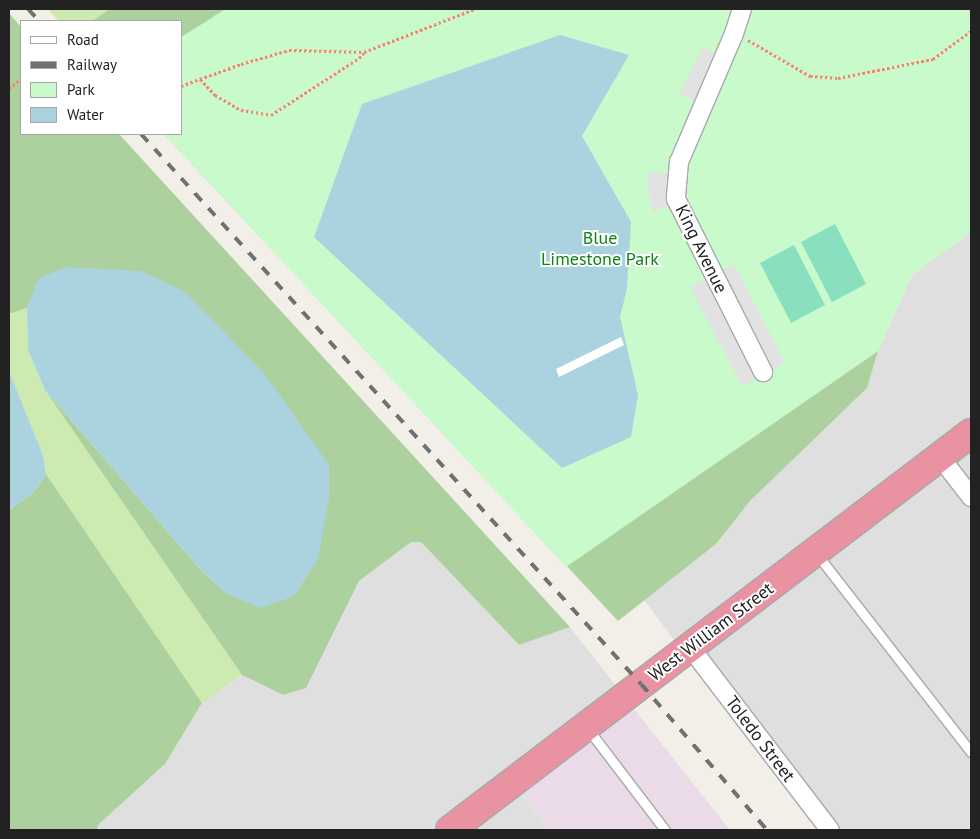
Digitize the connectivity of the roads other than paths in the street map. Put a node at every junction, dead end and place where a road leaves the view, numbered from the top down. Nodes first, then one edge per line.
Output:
1 (742, 9) edge
2 (763, 372) dead end
3 (971, 433) edge
4 (940, 457) junction
5 (971, 497) edge
6 (815, 552) junction
7 (690, 647) junction
8 (586, 726) junction
9 (971, 752) edge
10 (450, 830) edge
11 (665, 830) edge
12 (830, 830) edge

1 - 2 street, King Avenue
3 - 4 highway, West William Street
4 - 5 street
4 - 6 highway, West William Street
6 - 7 highway, West William Street
6 - 9 lane
7 - 8 highway, West William Street
7 - 12 street, Toledo Street
8 - 10 highway, West William Street
8 - 11 lane

